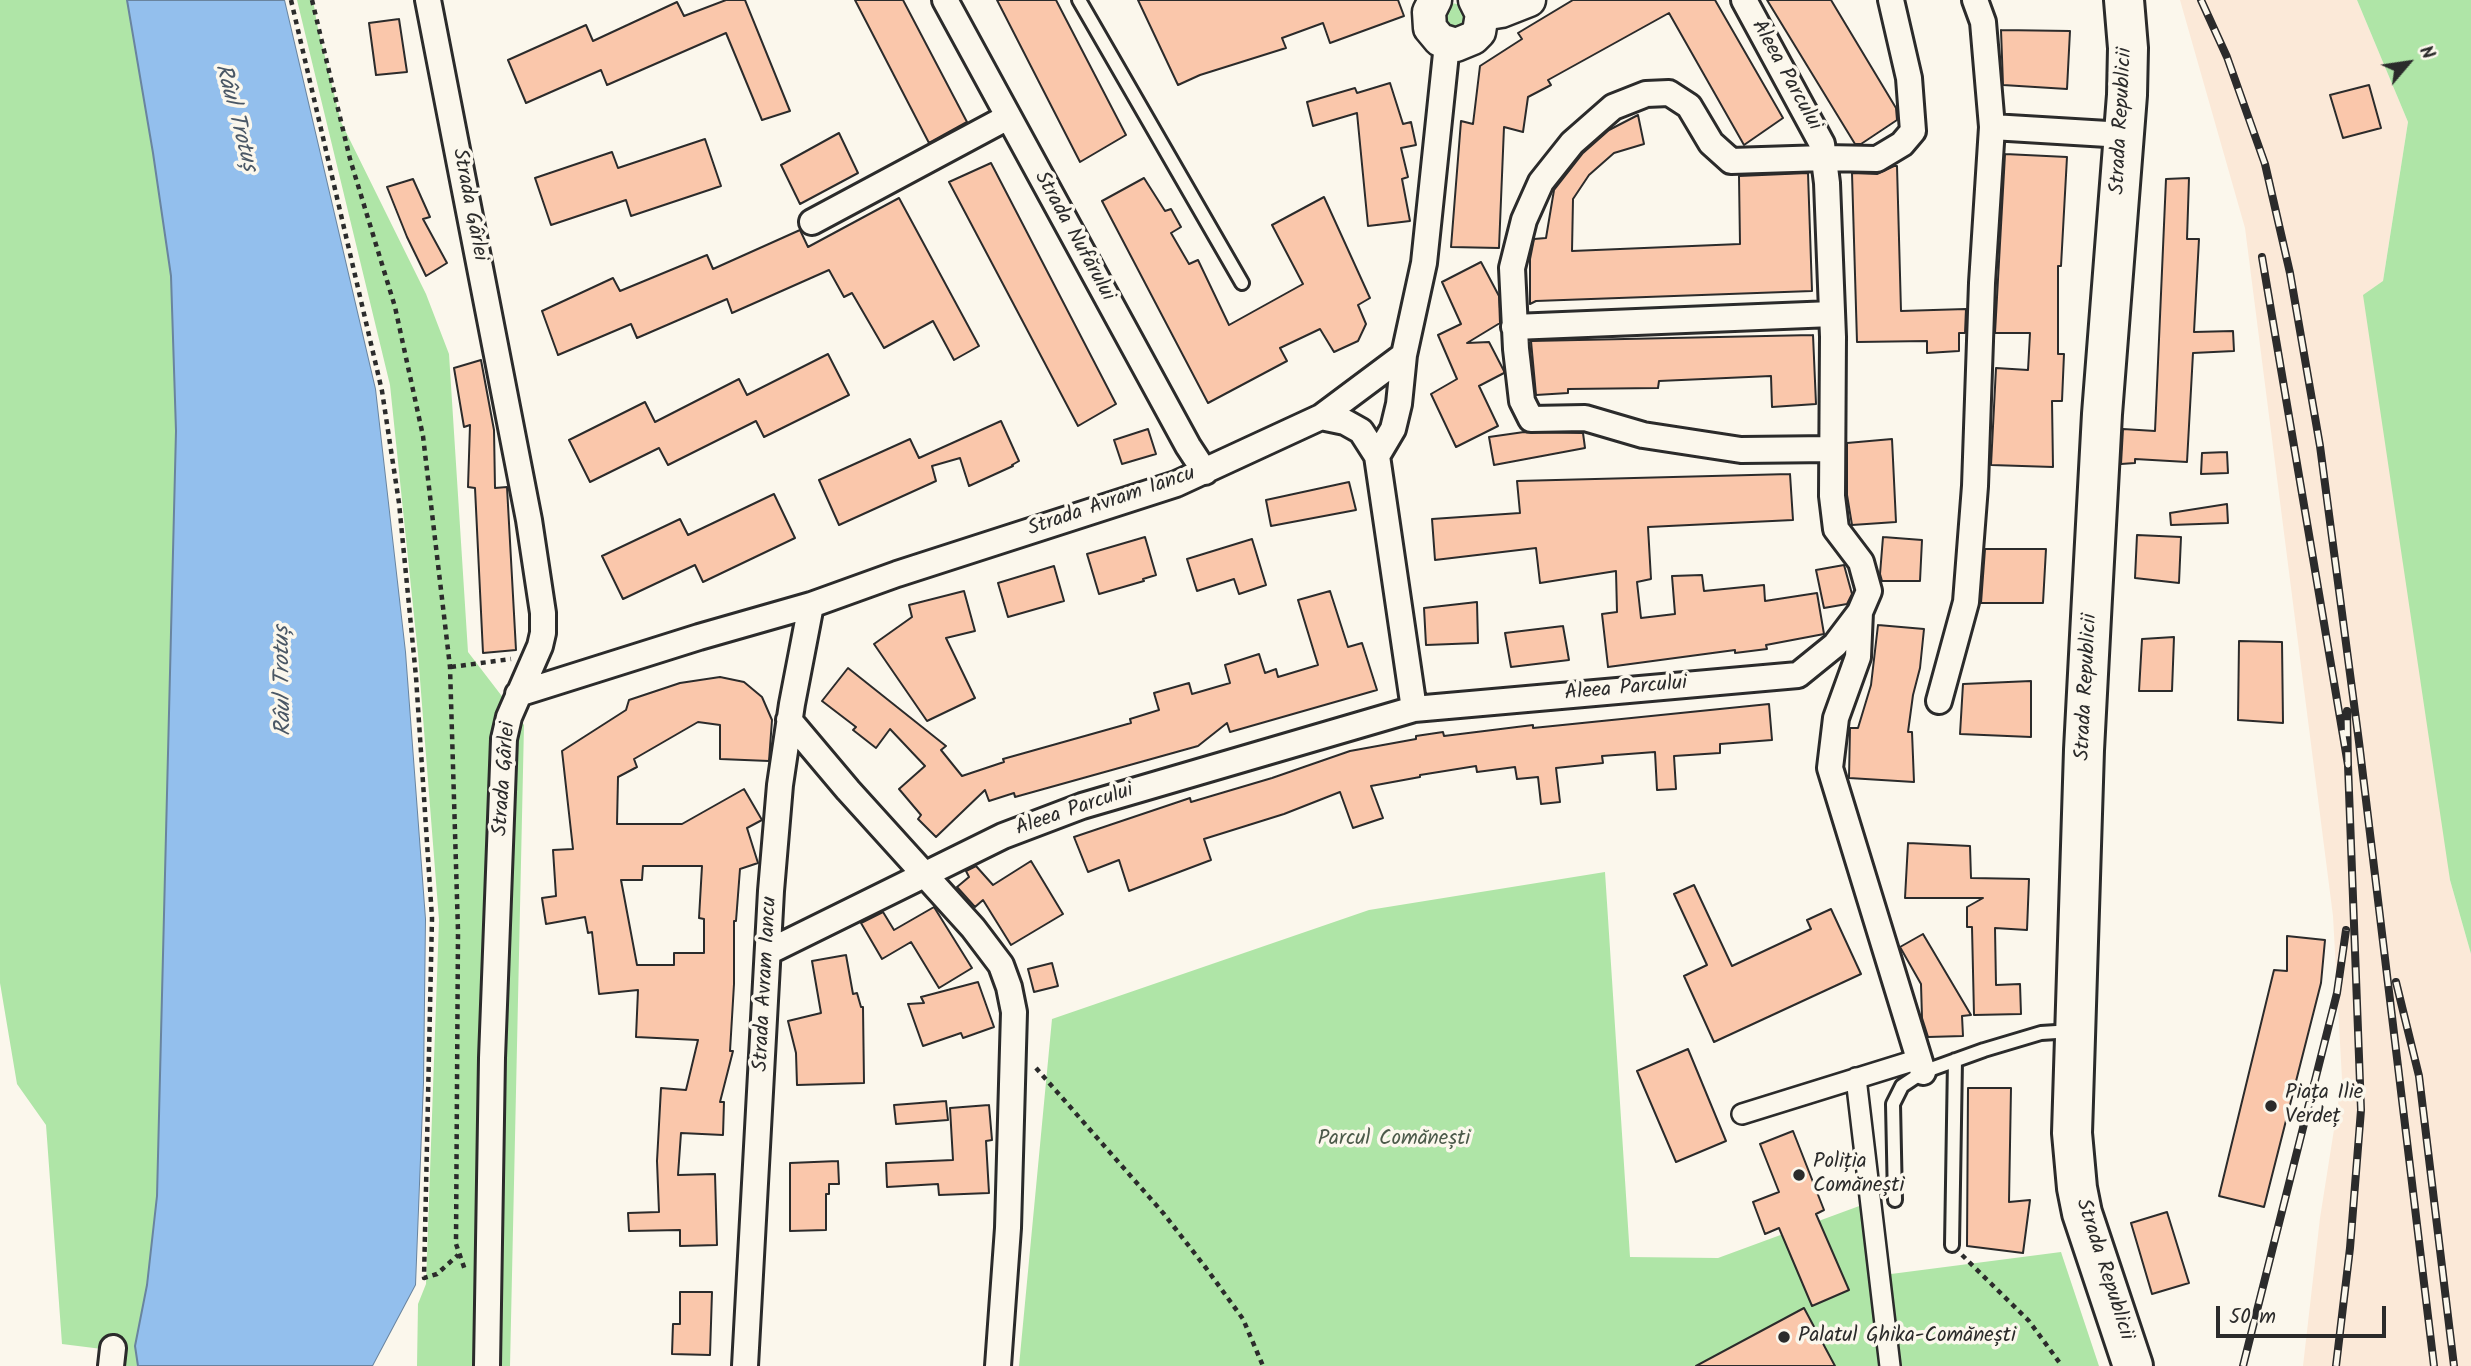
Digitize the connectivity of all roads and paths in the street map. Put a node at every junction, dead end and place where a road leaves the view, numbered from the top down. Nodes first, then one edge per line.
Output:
1 (291, 0) edge
2 (312, 0) edge
3 (428, 0) edge
4 (945, 0) edge
5 (1079, 0) edge
6 (1530, 0) edge
7 (1744, 0) edge
8 (1891, 0) edge
9 (1975, 0) edge
10 (2124, 0) edge
11 (1428, 4) edge
12 (1479, 7) edge
13 (1447, 44) junction
14 (1008, 117) junction
15 (1992, 127) junction
16 (2124, 135) junction
17 (1824, 158) junction
18 (812, 222) dead end
19 (1242, 283) dead end
20 (1832, 314) junction
21 (1514, 327) junction
22 (1404, 355) junction
23 (1321, 417) junction
24 (1832, 449) junction
25 (1377, 456) junction
26 (1205, 472) junction
27 (811, 606) junction
28 (1860, 612) junction
29 (537, 656) junction
30 (450, 667) junction
31 (518, 694) junction
32 (1939, 701) dead end
33 (1414, 709) junction
34 (789, 720) junction
35 (926, 875) junction
36 (768, 952) junction
37 (2076, 1031) junction
38 (1013, 1042) junction
39 (1955, 1060) junction
40 (1921, 1065) junction
41 (1856, 1078) junction
42 (1742, 1114) dead end
43 (1895, 1200) dead end
44 (1952, 1245) joint
45 (458, 1255) junction
46 (488, 1284) junction
47 (487, 1366) edge
48 (745, 1366) edge
49 (999, 1366) edge
50 (1263, 1366) edge
51 (1890, 1366) edge
52 (2062, 1366) edge
53 (2133, 1366) edge

1 - 45 path
2 - 30 path
3 - 29 street, Strada Gârlei
4 - 14 street, Strada Nufărului
5 - 19 lane
6 - 12 street
7 - 17 street, Aleea Parcului
8 - 17 street
9 - 15 street
10 - 16 main road, Strada Republicii
11 - 13 street
12 - 13 street
13 - 22 street
14 - 18 street
14 - 26 street, Strada Nufărului
15 - 16 street
15 - 32 street
16 - 37 main road, Strada Republicii
17 - 20 street, Aleea Parcului
17 - 21 street
20 - 21 street
20 - 24 street, Aleea Parcului
21 - 24 street
22 - 23 street, Strada Avram Iancu
22 - 25 street
23 - 25 street
23 - 26 street, Strada Avram Iancu
24 - 28 street, Aleea Parcului
25 - 33 street
26 - 27 street, Strada Avram Iancu
27 - 31 street, Strada Avram Iancu
27 - 34 street, Strada Avram Iancu
28 - 33 street, Aleea Parcului
28 - 40 street
29 - 30 path
29 - 31 street, Strada Gârlei
30 - 45 path
31 - 46 street, Strada Gârlei
33 - 35 street, Aleea Parcului
34 - 35 street
34 - 36 street, Strada Avram Iancu
35 - 36 street, Aleea Parcului
35 - 38 street
36 - 48 street, Strada Avram Iancu
37 - 39 lane
37 - 53 main road, Strada Republicii
38 - 49 street
38 - 50 path
39 - 40 lane
39 - 44 lane
40 - 41 street
40 - 43 lane
41 - 42 street
41 - 51 street
44 - 52 path
45 - 46 path
46 - 47 street, Strada Gârlei

